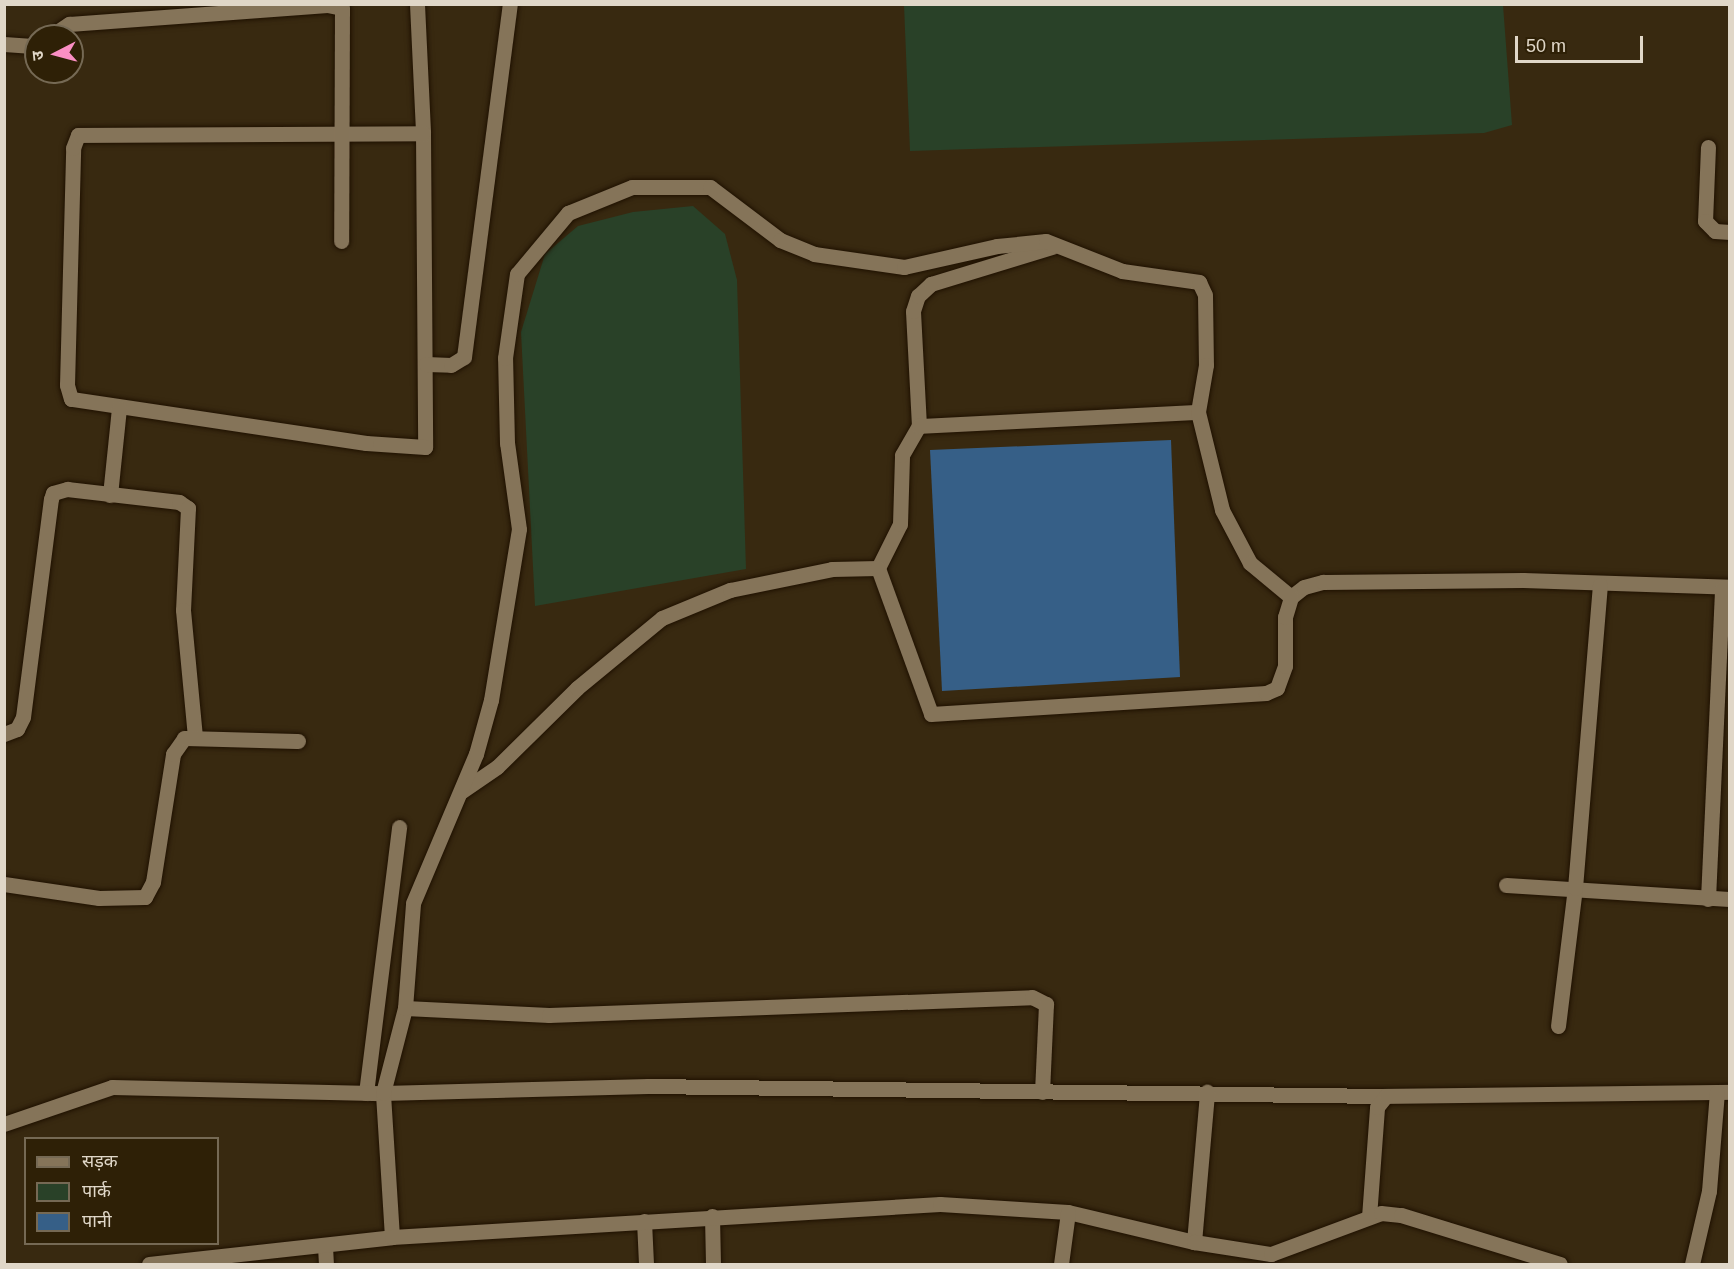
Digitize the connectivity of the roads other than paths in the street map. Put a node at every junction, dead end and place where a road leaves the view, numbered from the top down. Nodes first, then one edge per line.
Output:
1 (417, 4) edge
2 (510, 4) edge
3 (69, 24) edge
4 (4, 44) edge
5 (24, 45) edge
6 (342, 133) junction
7 (423, 133) junction
8 (1708, 147) dead end
9 (1730, 232) edge
10 (341, 241) dead end
11 (1057, 246) junction
12 (426, 364) junction
13 (119, 408) junction
14 (1198, 412) junction
15 (919, 426) junction
16 (110, 495) junction
17 (878, 568) junction
18 (1600, 585) junction
19 (1726, 587) edge
20 (1291, 597) junction
21 (4, 734) edge
22 (195, 736) junction
23 (298, 741) dead end
24 (462, 791) junction
25 (399, 827) dead end
26 (4, 884) edge
27 (1506, 885) dead end
28 (1575, 888) junction
29 (1708, 899) junction
30 (1730, 899) edge
31 (405, 1008) junction
32 (1558, 1026) dead end
33 (1042, 1092) junction
34 (1208, 1092) junction
35 (1723, 1092) edge
36 (366, 1093) junction
37 (383, 1093) junction
38 (1386, 1096) junction
39 (4, 1124) edge
40 (1068, 1212) junction
41 (712, 1216) junction
42 (1369, 1217) junction
43 (644, 1221) junction
44 (392, 1237) junction
45 (1194, 1242) junction
46 (325, 1246) junction
47 (1270, 1259) edge
48 (149, 1264) edge
49 (326, 1264) edge
50 (646, 1264) edge
51 (713, 1264) edge
52 (1061, 1264) edge
53 (1560, 1264) edge
54 (1692, 1264) edge

1 - 7 street
2 - 12 street
3 - 6 street
4 - 5 street
6 - 7 street
6 - 10 street
6 - 13 street
7 - 12 street
8 - 9 street
11 - 14 street
11 - 15 street
11 - 24 street
12 - 13 street
13 - 16 street
14 - 15 street
14 - 20 street
15 - 17 street
16 - 21 street
16 - 22 street
17 - 20 street
17 - 24 street
18 - 19 street
18 - 20 street
18 - 28 street
19 - 29 street
22 - 23 street
22 - 26 street
24 - 31 street
25 - 36 street
27 - 28 street
28 - 29 street
28 - 32 street
29 - 30 street
31 - 33 street
31 - 37 street
33 - 34 street
33 - 37 street
34 - 38 street
34 - 45 street
35 - 38 street
35 - 54 street
36 - 37 street
36 - 39 street
37 - 44 street
38 - 42 street
40 - 41 street
40 - 45 street
40 - 52 street
41 - 43 street
41 - 51 street
42 - 47 street
42 - 53 street
43 - 44 street
43 - 50 street
44 - 46 street
45 - 47 street
46 - 48 street
46 - 49 street

